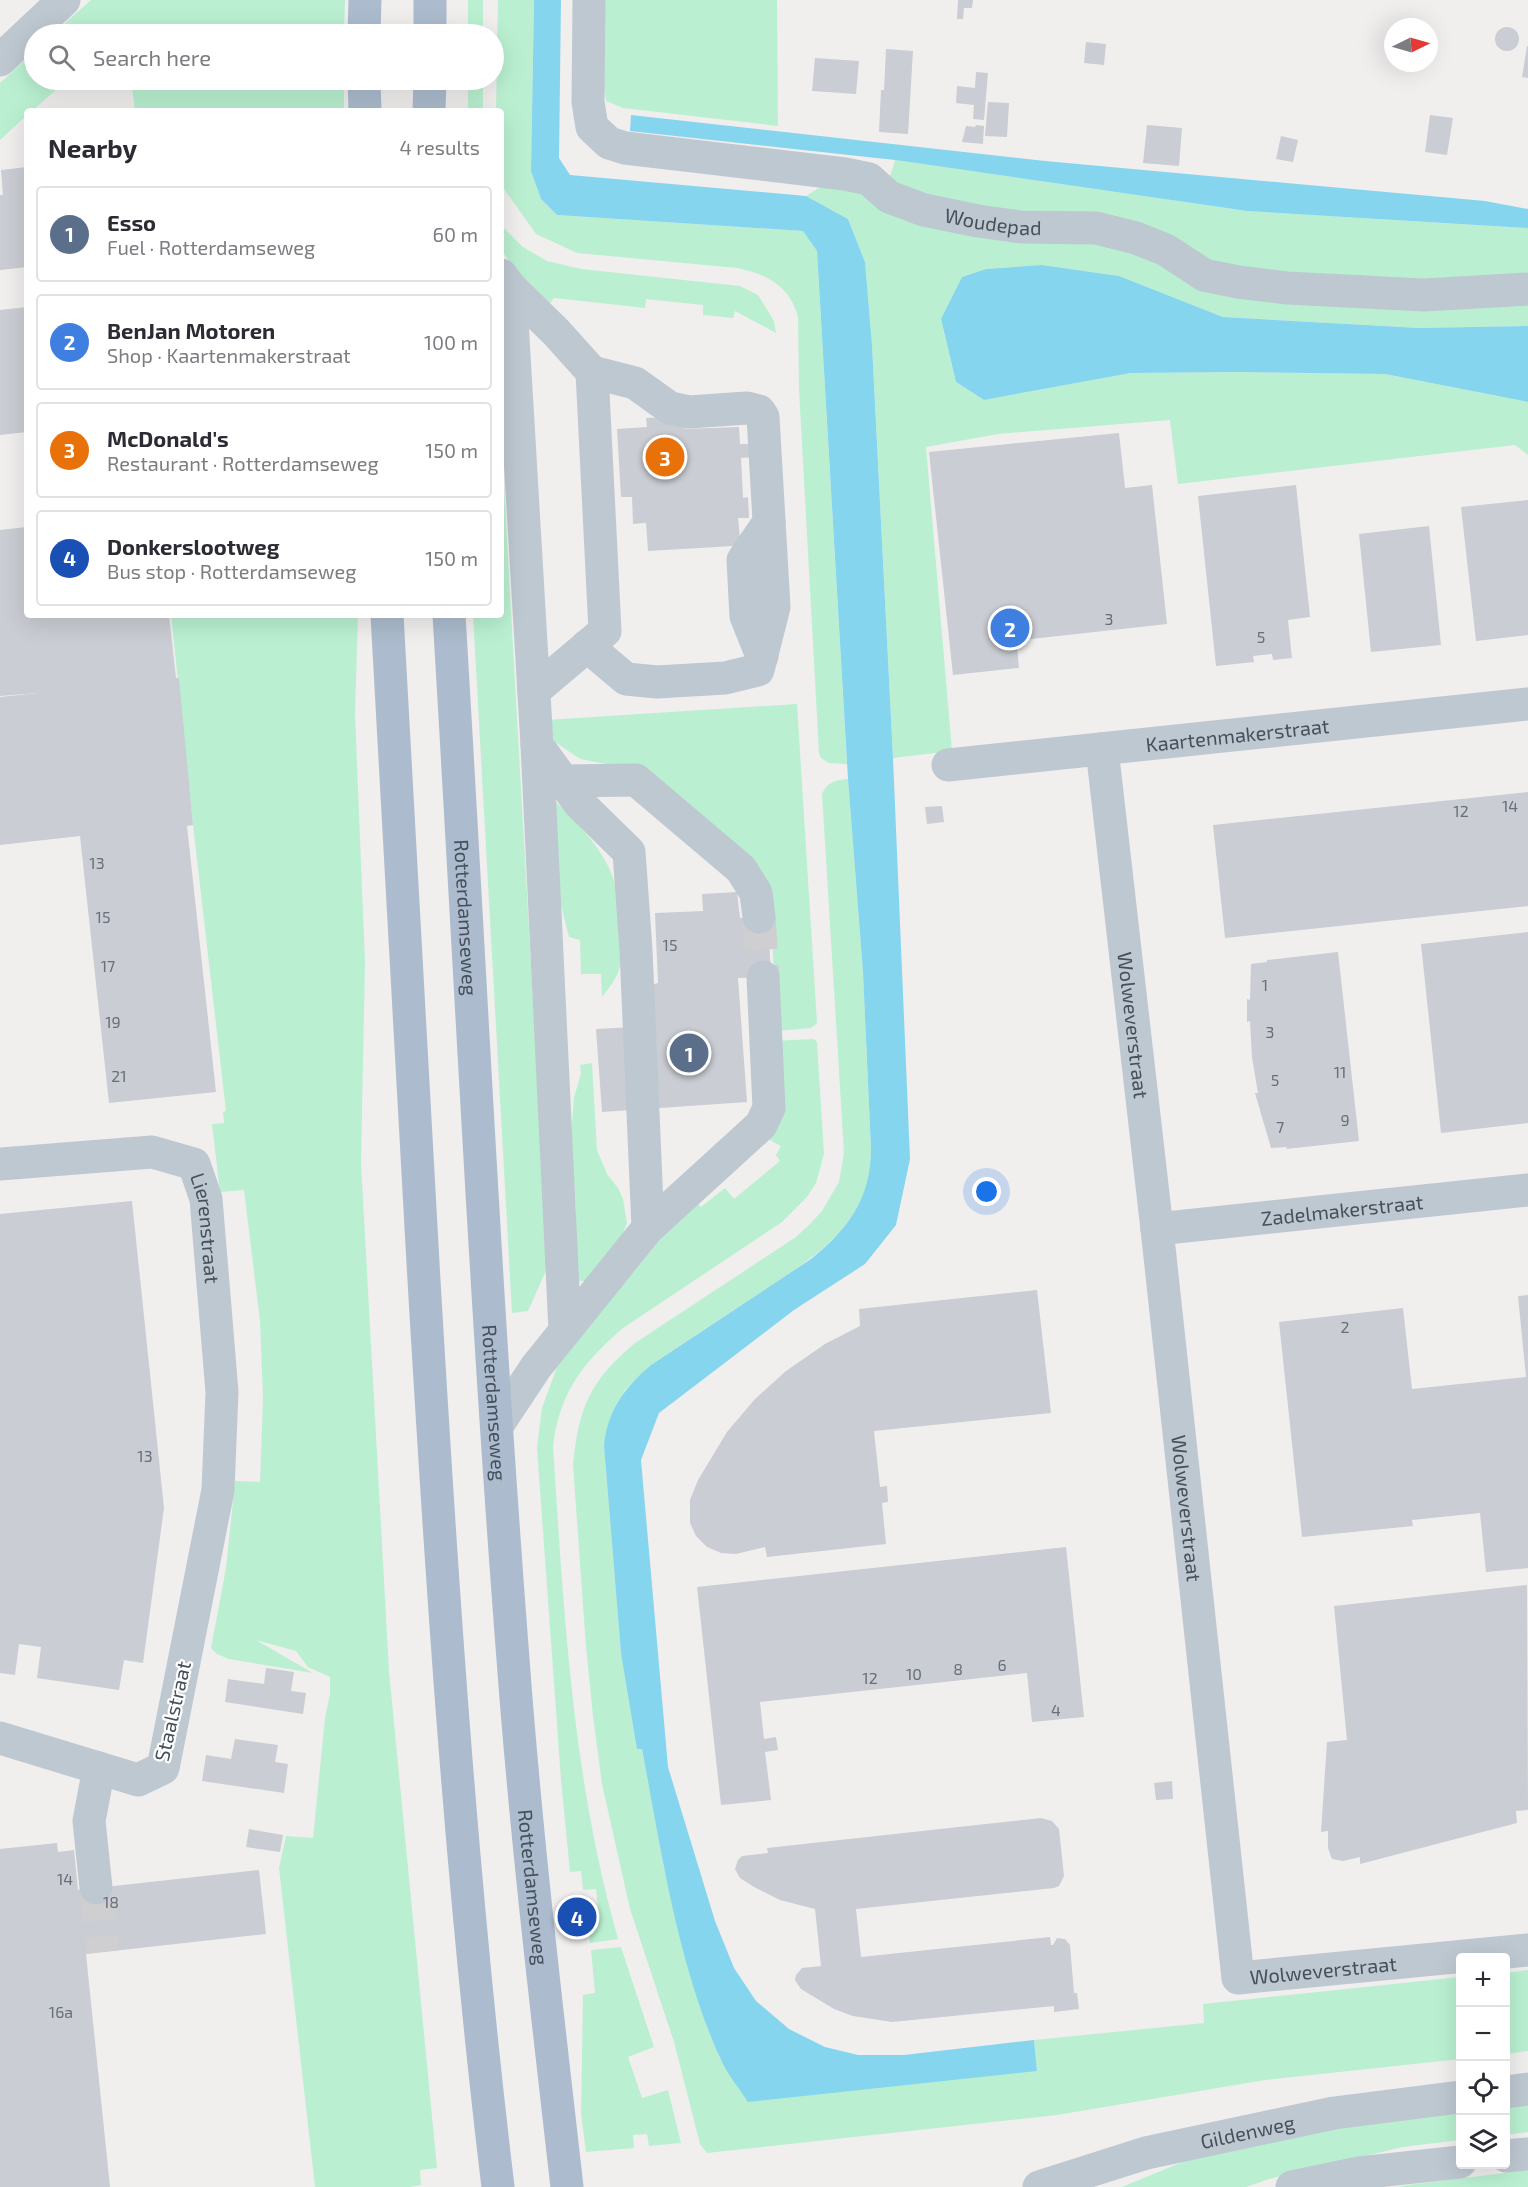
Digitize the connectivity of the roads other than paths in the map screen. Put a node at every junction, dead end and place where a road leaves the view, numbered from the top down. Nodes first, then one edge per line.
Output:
1 (64, 0) edge
2 (365, 0) edge
3 (430, 0) edge
4 (589, 0) edge
5 (38, 24) edge
6 (364, 24) edge
7 (430, 24) edge
8 (24, 38) edge
9 (0, 60) edge
10 (364, 90) edge
11 (430, 90) edge
12 (365, 108) edge
13 (429, 108) edge
14 (506, 281) edge
15 (1528, 289) edge
16 (592, 372) junction
17 (387, 618) edge
18 (449, 618) edge
19 (587, 646) junction
20 (534, 691) junction
21 (1528, 704) edge
22 (537, 745) junction
23 (1102, 749) junction
24 (948, 765) dead end
25 (563, 781) junction
26 (759, 917) tunnel mouth
27 (763, 977) tunnel mouth
28 (0, 1164) edge
29 (1528, 1190) edge
30 (648, 1228) junction
31 (1157, 1229) junction
32 (565, 1331) junction
33 (496, 1426) junction
34 (218, 1490) joint
35 (0, 1738) edge
36 (99, 1768) junction
37 (96, 1888) tunnel mouth
38 (1528, 1950) edge
39 (1528, 2089) edge
40 (1510, 2091) edge
41 (1456, 2098) edge
42 (1528, 2154) edge
43 (1510, 2156) edge
44 (1456, 2163) edge
45 (498, 2187) edge
46 (567, 2187) edge
47 (1039, 2187) edge
48 (1292, 2187) edge

1 - 5 street
2 - 6 main road
3 - 7 main road
4 - 15 street, Woudepad
8 - 9 street
10 - 12 main road
11 - 13 main road
14 - 16 street
14 - 20 street
16 - 19 street
16 - 19 street
17 - 45 main road
18 - 33 main road, Rotterdamseweg
19 - 20 street
20 - 22 street
21 - 23 street, Kaartenmakerstraat
22 - 25 street
22 - 32 street
23 - 24 street, Kaartenmakerstraat
23 - 31 street, Wolweverstraat
25 - 26 street
25 - 30 street
27 - 30 street
28 - 34 street, Lierenstraat
29 - 31 street, Zadelmakerstraat
30 - 32 street
31 - 38 street, Wolweverstraat
32 - 33 street
33 - 46 main road, Rotterdamseweg
34 - 36 street, Staalstraat
35 - 36 street, Staalstraat
36 - 37 street
39 - 40 street
41 - 47 street, Gildenweg
42 - 43 street
44 - 48 street

